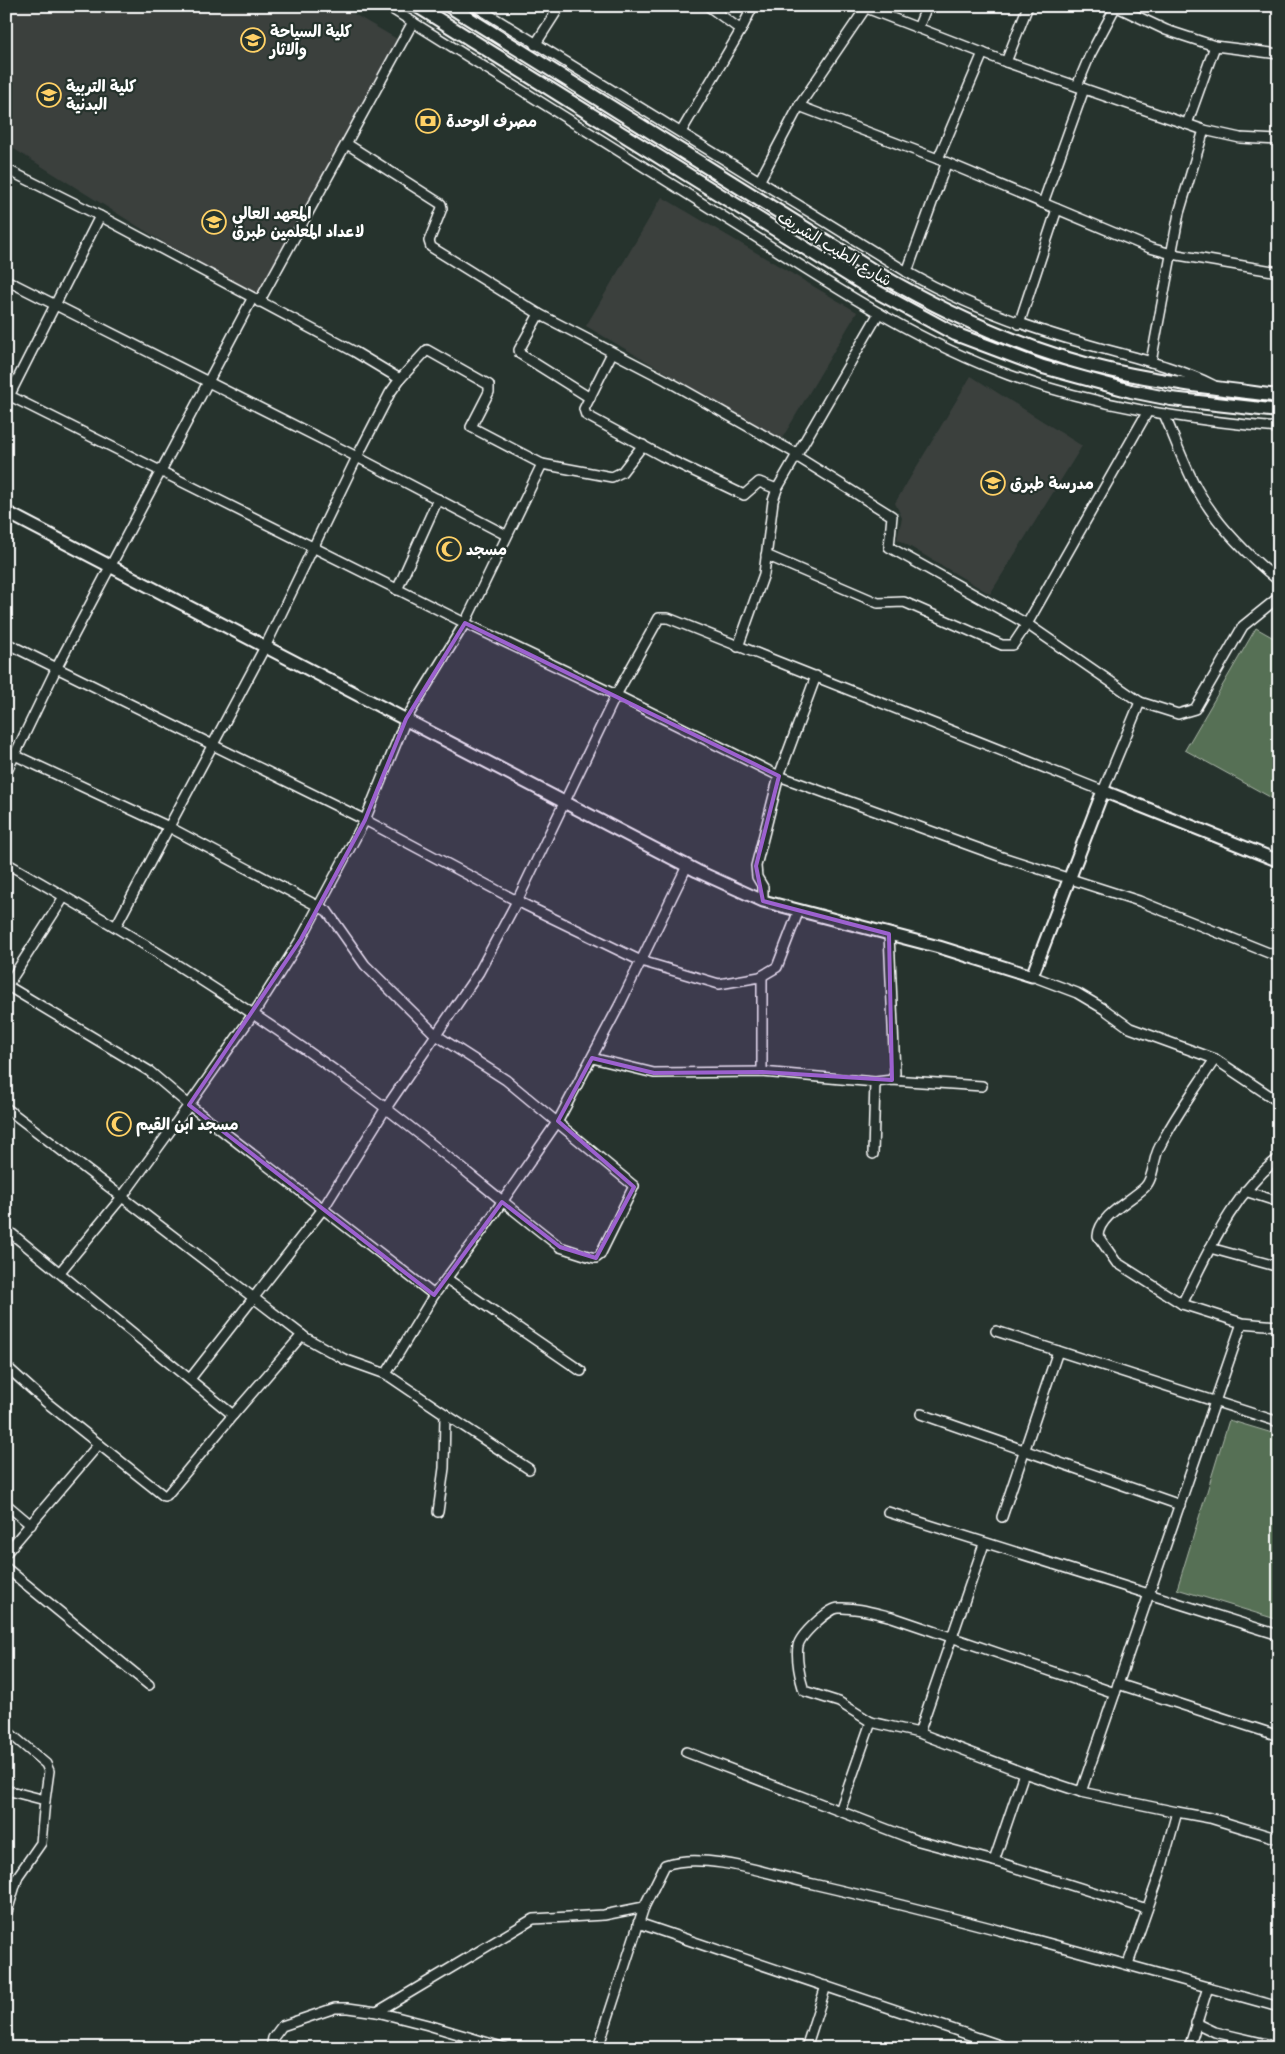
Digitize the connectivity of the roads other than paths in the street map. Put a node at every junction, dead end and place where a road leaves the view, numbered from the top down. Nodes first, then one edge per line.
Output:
1 (388, 6) edge
2 (418, 6) edge
3 (449, 6) edge
4 (475, 6) edge
5 (560, 6) edge
6 (708, 6) edge
7 (753, 6) edge
8 (927, 6) edge
9 (1028, 6) edge
10 (1116, 6) edge
11 (864, 7) edge
12 (413, 22) junction
13 (918, 28) junction
14 (741, 30) junction
15 (535, 44) junction
16 (1214, 46) junction
17 (983, 53) junction
18 (1279, 54) edge
19 (1006, 62) junction
20 (1081, 88) junction
21 (799, 106) junction
22 (1187, 124) junction
23 (1204, 130) junction
24 (681, 132) junction
25 (1279, 140) edge
26 (347, 144) junction
27 (942, 161) junction
28 (6, 169) edge
29 (760, 180) junction
30 (1043, 203) junction
31 (1057, 209) junction
32 (100, 216) junction
33 (1172, 254) junction
34 (908, 272) junction
35 (1279, 272) edge
36 (6, 280) edge
37 (255, 300) junction
38 (53, 306) junction
39 (879, 313) junction
40 (539, 314) junction
41 (1018, 324) junction
42 (612, 353) junction
43 (1151, 362) junction
44 (400, 379) junction
45 (208, 383) junction
46 (1219, 388) junction
47 (1279, 395) edge
48 (7, 397) edge
49 (590, 398) junction
50 (1148, 411) junction
51 (1279, 411) edge
52 (1164, 414) junction
53 (1279, 428) edge
54 (643, 445) junction
55 (796, 455) junction
56 (357, 457) junction
57 (542, 464) junction
58 (162, 470) junction
59 (777, 489) junction
60 (438, 499) junction
61 (6, 512) edge
62 (506, 535) junction
63 (312, 548) junction
64 (766, 555) junction
65 (111, 566) junction
66 (1279, 581) edge
67 (397, 590) junction
68 (1279, 597) edge
69 (465, 623) junction
70 (1027, 624) junction
71 (6, 643) edge
72 (266, 645) junction
73 (738, 647) junction
74 (57, 667) junction
75 (816, 676) junction
76 (616, 695) junction
77 (1140, 702) junction
78 (406, 719) junction
79 (214, 745) junction
80 (11, 753) edge
81 (6, 773) edge
82 (779, 776) junction
83 (1104, 791) junction
84 (565, 803) junction
85 (364, 820) junction
86 (169, 827) junction
87 (1279, 861) edge
88 (6, 863) edge
89 (686, 866) junction
90 (1068, 880) junction
91 (64, 897) junction
92 (517, 901) junction
93 (763, 901) junction
94 (319, 906) junction
95 (799, 910) junction
96 (116, 926) junction
97 (889, 934) junction
98 (1279, 957) edge
99 (640, 961) junction
100 (762, 976) junction
101 (1032, 976) junction
102 (7, 985) edge
103 (254, 1013) junction
104 (436, 1035) junction
105 (592, 1058) junction
106 (1215, 1059) junction
107 (762, 1072) junction
108 (892, 1080) junction
109 (875, 1082) junction
110 (982, 1086) dead end
111 (1279, 1102) edge
112 (189, 1105) junction
113 (6, 1108) edge
114 (386, 1108) junction
115 (558, 1121) junction
116 (873, 1154) dead end
117 (1279, 1158) edge
118 (1245, 1191) junction
119 (122, 1197) junction
120 (502, 1202) junction
121 (1279, 1202) edge
122 (323, 1209) junction
123 (6, 1229) edge
124 (1210, 1248) junction
125 (1279, 1267) edge
126 (60, 1272) junction
127 (447, 1279) junction
128 (434, 1295) junction
129 (255, 1297) junction
130 (1182, 1304) junction
131 (1242, 1323) junction
132 (1279, 1326) edge
133 (996, 1331) dead end
134 (302, 1335) junction
135 (1058, 1351) junction
136 (6, 1366) edge
137 (581, 1371) dead end
138 (386, 1374) junction
139 (190, 1379) junction
140 (1216, 1402) junction
141 (445, 1414) junction
142 (922, 1414) dead end
143 (233, 1415) junction
144 (1279, 1422) edge
145 (99, 1444) junction
146 (1025, 1450) junction
147 (529, 1469) dead end
148 (6, 1504) edge
149 (1180, 1505) junction
150 (438, 1512) dead end
151 (888, 1512) dead end
152 (1002, 1517) dead end
153 (31, 1525) junction
154 (984, 1544) junction
155 (6, 1553) edge
156 (6, 1568) edge
157 (1150, 1594) junction
158 (1279, 1635) edge
159 (952, 1637) junction
160 (149, 1685) dead end
161 (1117, 1688) junction
162 (871, 1722) junction
163 (6, 1730) edge
164 (919, 1733) junction
165 (1279, 1736) edge
166 (686, 1752) dead end
167 (1024, 1773) junction
168 (6, 1790) edge
169 (1082, 1792) junction
170 (45, 1800) junction
171 (840, 1811) junction
172 (1178, 1812) junction
173 (1279, 1839) edge
174 (994, 1861) junction
175 (10, 1887) edge
176 (644, 1907) junction
177 (1147, 1909) junction
178 (6, 1915) edge
179 (638, 1922) junction
180 (1128, 1964) junction
181 (826, 1986) junction
182 (1208, 1988) junction
183 (1279, 2007) edge
184 (377, 2012) junction
185 (1196, 2023) junction
186 (982, 2044) edge
187 (1279, 2047) edge
188 (271, 2048) edge
189 (505, 2048) edge
190 (598, 2048) edge
191 (806, 2048) edge
192 (1008, 2048) edge
193 (1189, 2048) edge

1 - 12 street
2 - 51 main road, شارع الطيب الشريف
3 - 46 main road, شارع الطيب الشريف
4 - 15 street
5 - 15 street
6 - 14 street
7 - 14 street
8 - 13 street
9 - 19 street
10 - 16 street
10 - 20 street
11 - 13 street
11 - 21 street
12 - 26 street
12 - 39 street
13 - 17 street
14 - 24 street
15 - 24 street
16 - 18 street
16 - 22 street
17 - 19 street
17 - 27 street
19 - 20 street
20 - 22 street
20 - 30 street
21 - 27 street
21 - 29 street
22 - 23 street
23 - 25 street
23 - 33 street
24 - 29 street
26 - 37 street
26 - 40 street
27 - 30 street
27 - 34 street
28 - 32 street
29 - 34 street
30 - 31 street
31 - 33 street
31 - 41 street
32 - 37 street
32 - 38 street
33 - 35 street
33 - 43 street
34 - 41 street
36 - 38 street
37 - 44 street
37 - 45 street
38 - 45 street
38 - 48 street
39 - 50 street
39 - 55 street
40 - 42 street
40 - 49 street
41 - 43 street
42 - 49 street
42 - 55 street
43 - 46 street
44 - 56 street
44 - 57 street
45 - 56 street
45 - 58 street
46 - 47 main road, شارع الطيب الشريف
48 - 58 street
49 - 54 street
50 - 52 street
50 - 70 street
52 - 53 street
52 - 66 street
54 - 57 street
54 - 59 street
55 - 59 street
55 - 70 street
56 - 60 street
56 - 63 street
57 - 62 street
58 - 63 street
58 - 65 street
59 - 64 street
60 - 62 street
60 - 67 street
61 - 65 street
62 - 69 street
63 - 67 street
63 - 72 street
64 - 70 street
64 - 73 street
65 - 72 street
65 - 74 street
67 - 69 street
68 - 77 street
69 - 76 street
69 - 78 street
70 - 77 street
71 - 74 street
72 - 78 street
72 - 79 street
73 - 75 street
73 - 76 street
74 - 79 street
74 - 80 street
75 - 82 street
75 - 83 street
76 - 82 street
76 - 84 street
77 - 83 street
78 - 84 street
78 - 85 street
79 - 85 street
79 - 86 street
80 - 81 street
80 - 86 street
82 - 90 street
82 - 93 street
83 - 87 street
83 - 90 street
84 - 89 street
84 - 92 street
85 - 92 street
85 - 94 street
86 - 94 street
86 - 96 street
88 - 91 street
89 - 93 street
89 - 99 street
90 - 98 street
90 - 101 street
91 - 96 street
91 - 102 street
92 - 99 street
92 - 104 street
93 - 95 street
94 - 103 street
94 - 104 street
95 - 97 street
95 - 100 street
96 - 103 street
97 - 101 street
97 - 108 street
99 - 100 street
99 - 105 street
100 - 107 street
101 - 106 street
102 - 112 street
103 - 112 street
103 - 114 street
104 - 114 street
104 - 115 street
105 - 107 street
105 - 115 street
106 - 111 street
106 - 130 street
107 - 109 street
108 - 109 street
108 - 110 street
109 - 116 street
112 - 119 street
112 - 122 street
113 - 119 street
114 - 120 street
114 - 122 street
115 - 120 street
115 - 120 street
117 - 118 street
118 - 121 street
118 - 124 street
119 - 126 street
119 - 129 street
120 - 127 street
122 - 128 street
122 - 129 street
123 - 126 street
124 - 125 street
124 - 130 street
126 - 139 street
127 - 128 street
127 - 137 street
128 - 138 street
129 - 134 street
129 - 139 street
130 - 131 street
131 - 132 street
131 - 140 street
133 - 135 street
134 - 138 street
134 - 143 street
135 - 140 street
135 - 146 street
136 - 145 street
138 - 141 street
139 - 143 street
140 - 144 street
140 - 149 street
141 - 147 street
141 - 150 street
142 - 146 street
143 - 145 street
145 - 153 street
146 - 149 street
146 - 152 street
148 - 153 street
149 - 157 street
151 - 154 street
153 - 155 street
154 - 157 street
154 - 159 street
156 - 160 street
157 - 158 street
157 - 161 street
159 - 161 street
159 - 162 street
159 - 164 street
161 - 165 street
161 - 169 street
162 - 164 street
162 - 171 street
163 - 170 street
164 - 167 street
166 - 171 street
167 - 169 street
167 - 174 street
168 - 170 street
169 - 172 street
170 - 175 street
171 - 174 street
172 - 173 street
172 - 177 street
174 - 177 street
175 - 178 street
176 - 179 street
176 - 180 street
176 - 184 street
177 - 180 street
179 - 181 street
179 - 190 street
180 - 182 street
181 - 186 street
181 - 191 street
182 - 183 street
182 - 185 street
184 - 188 street
184 - 189 street
185 - 187 street
185 - 193 street
186 - 192 street

